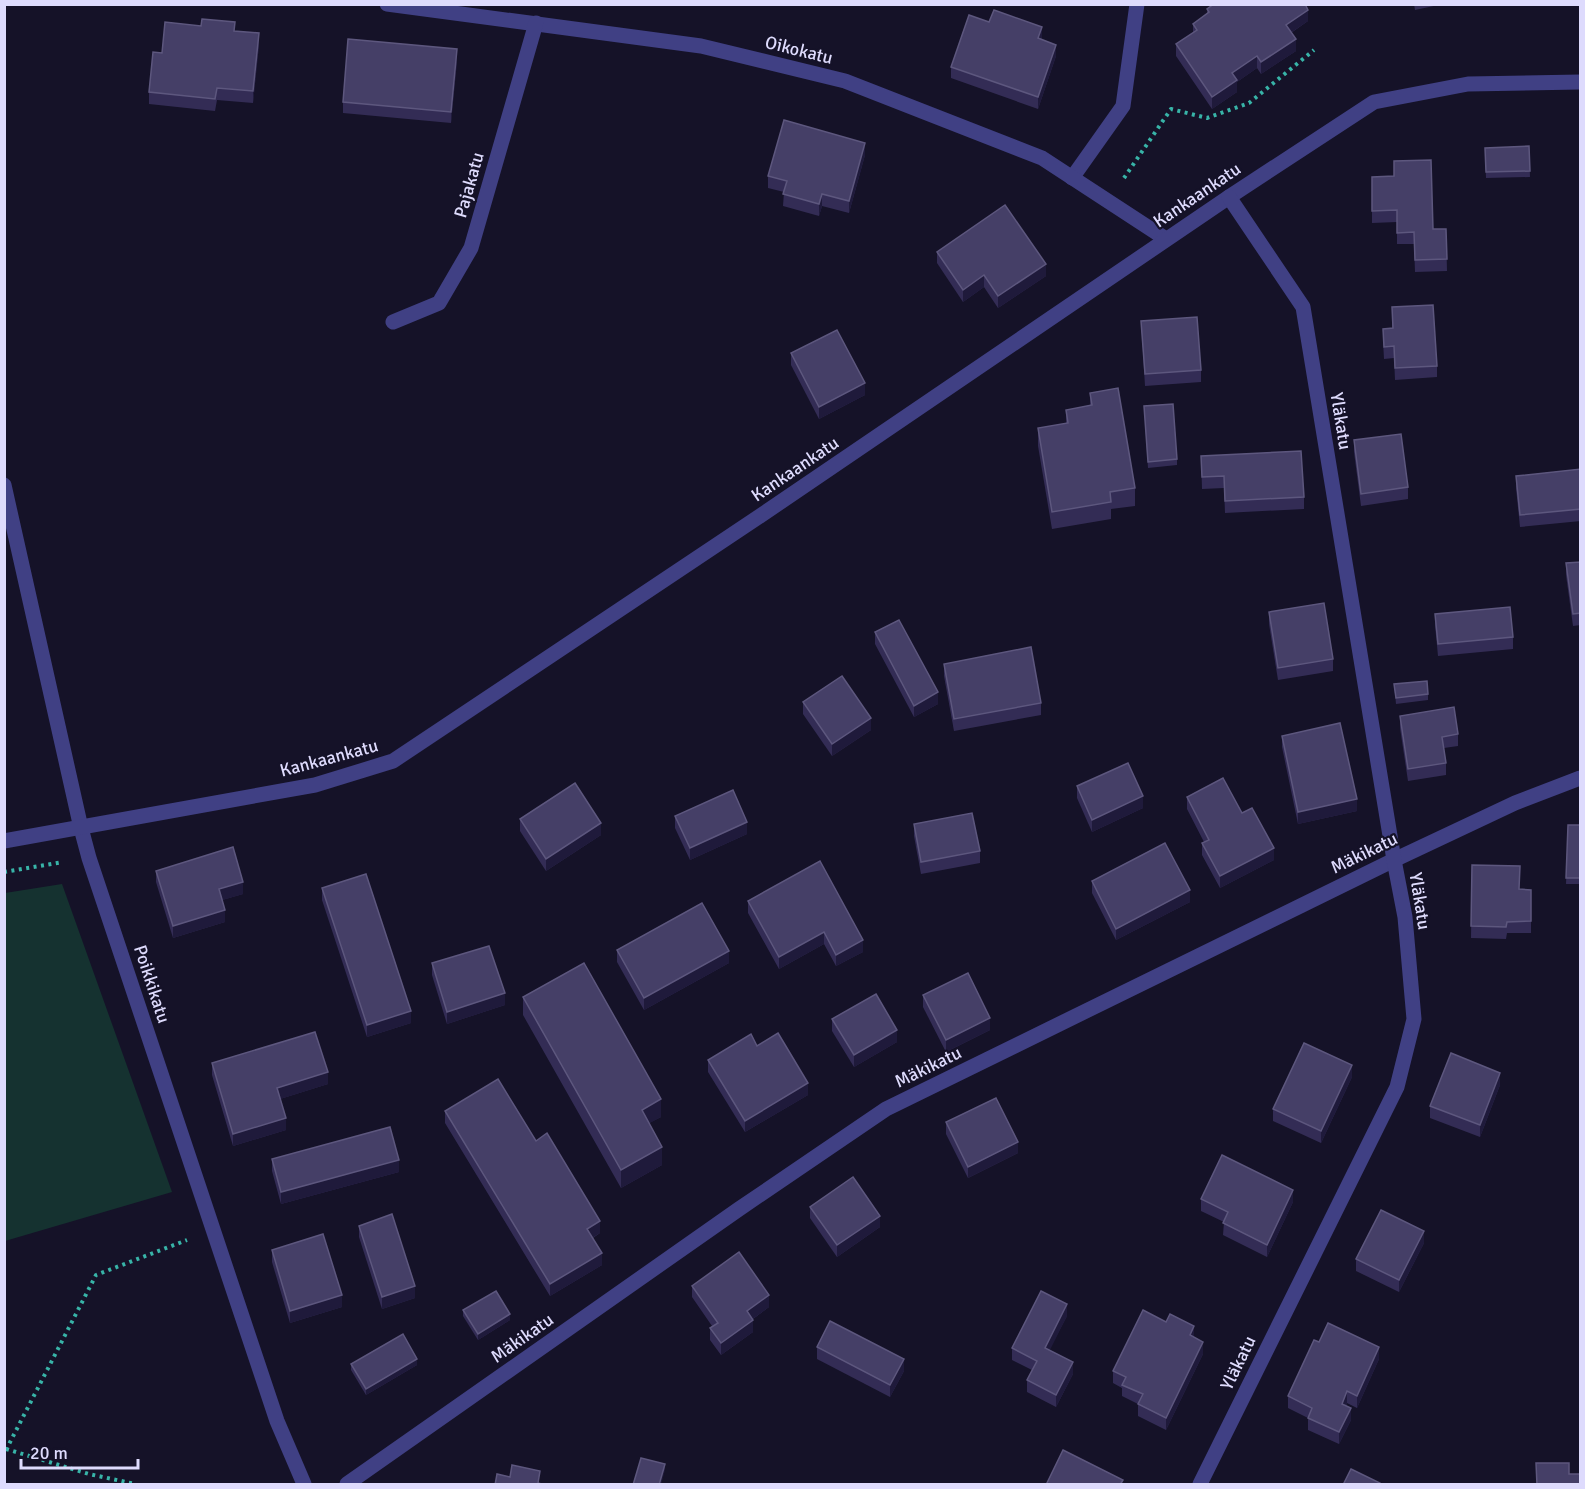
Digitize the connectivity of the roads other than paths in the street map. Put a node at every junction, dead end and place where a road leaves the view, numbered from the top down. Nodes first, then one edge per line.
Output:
1 (387, 4) edge
2 (1137, 4) edge
3 (536, 23) junction
4 (1581, 82) edge
5 (1072, 178) junction
6 (1229, 197) junction
7 (1166, 239) junction
8 (393, 322) dead end
9 (4, 485) edge
10 (1581, 778) edge
11 (81, 828) junction
12 (4, 841) edge
13 (1394, 860) junction
14 (304, 1485) edge
15 (347, 1485) edge
16 (1200, 1485) edge

1 - 3 street, Oikokatu
2 - 5 street
3 - 5 street, Oikokatu
3 - 8 street, Pajakatu
4 - 6 street, Kankaankatu
5 - 7 street, Oikokatu
6 - 7 street, Kankaankatu
6 - 13 street, Yläkatu
7 - 11 street, Kankaankatu
9 - 11 street, Poikkikatu
10 - 13 street, Mäkikatu
11 - 12 street, Kankaankatu
11 - 14 street, Poikkikatu
13 - 15 street, Mäkikatu
13 - 16 street, Yläkatu

